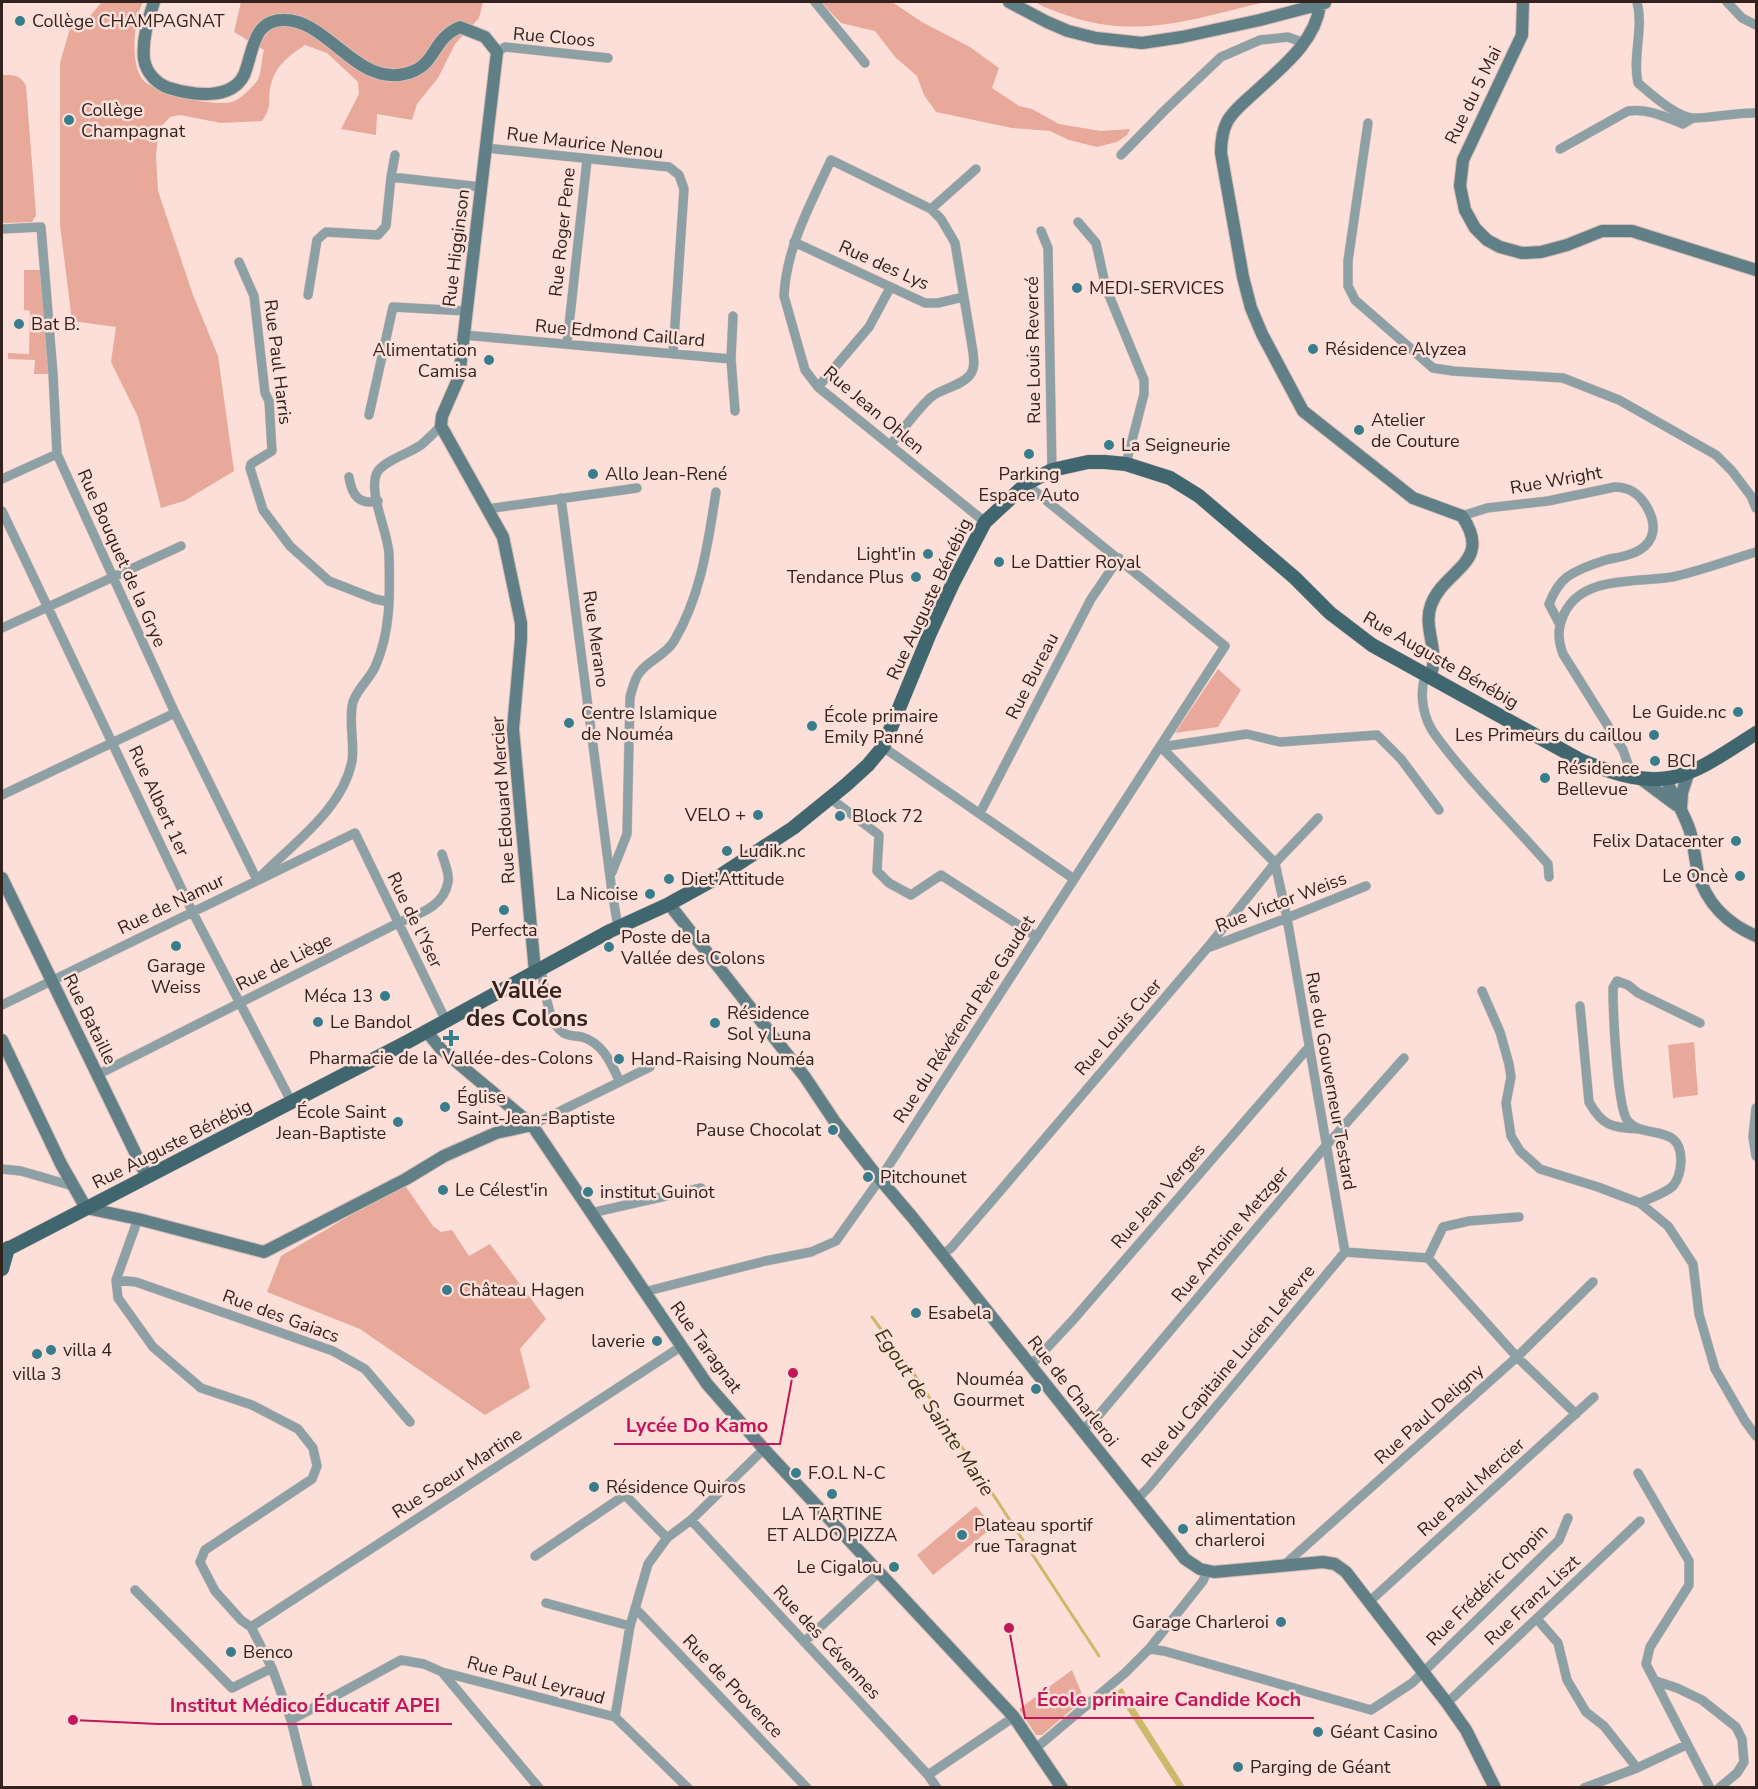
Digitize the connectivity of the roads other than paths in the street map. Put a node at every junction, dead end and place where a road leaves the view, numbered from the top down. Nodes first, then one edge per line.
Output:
1 (154, 2) edge
2 (815, 2) edge
3 (1009, 2) edge
4 (1523, 2) edge
5 (1637, 2) edge
6 (1727, 2) edge
7 (1323, 3) edge
8 (1756, 25) edge
9 (1304, 43) junction
10 (497, 52) junction
11 (608, 58) dead end
12 (865, 63) dead end
13 (1756, 113) edge
14 (1693, 118) junction
15 (1368, 123) dead end
16 (486, 148) junction
17 (1560, 149) dead end
18 (394, 155) dead end
19 (1121, 155) dead end
20 (587, 160) junction
21 (976, 170) dead end
22 (391, 177) junction
23 (481, 188) junction
24 (930, 209) junction
25 (1078, 222) dead end
26 (2, 229) edge
27 (1041, 231) dead end
28 (794, 242) junction
29 (238, 262) dead end
30 (1756, 270) edge
31 (890, 288) junction
32 (308, 295) dead end
33 (963, 297) junction
34 (466, 310) junction
35 (734, 316) dead end
36 (464, 335) junction
37 (567, 344) junction
38 (673, 354) junction
39 (731, 359) junction
40 (818, 387) junction
41 (735, 411) dead end
42 (369, 415) dead end
43 (441, 426) junction
44 (890, 445) junction
45 (57, 454) junction
46 (1126, 464) junction
47 (1052, 470) junction
48 (350, 477) dead end
49 (2, 479) edge
50 (1026, 484) junction
51 (637, 488) dead end
52 (716, 492) dead end
53 (561, 498) junction
54 (378, 501) junction
55 (1756, 508) edge
56 (487, 510) junction
57 (2, 511) edge
58 (1462, 516) junction
59 (985, 522) junction
60 (181, 546) dead end
61 (1756, 552) edge
62 (1119, 558) junction
63 (113, 578) junction
64 (389, 602) junction
65 (47, 607) junction
66 (1559, 623) junction
67 (2, 628) edge
68 (1427, 677) junction
69 (174, 712) junction
70 (1756, 733) edge
71 (112, 742) junction
72 (1619, 743) junction
73 (883, 747) junction
74 (1161, 747) junction
75 (1606, 771) junction
76 (1688, 774) junction
77 (1635, 778) junction
78 (1666, 780) junction
79 (2, 795) edge
80 (830, 798) junction
81 (1439, 810) dead end
82 (1681, 810) junction
83 (980, 813) junction
84 (1318, 818) dead end
85 (355, 833) joint
86 (442, 854) dead end
87 (1275, 863) junction
88 (611, 874) junction
89 (1549, 877) dead end
90 (2, 878) edge
91 (1074, 879) junction
92 (257, 880) junction
93 (1366, 886) dead end
94 (669, 904) junction
95 (193, 913) junction
96 (1287, 918) junction
97 (398, 923) junction
98 (620, 927) junction
99 (1756, 936) edge
100 (1037, 937) junction
101 (1208, 947) junction
102 (538, 971) junction
103 (51, 981) junction
104 (1482, 991) dead end
105 (241, 1003) junction
106 (2, 1005) edge
107 (1580, 1006) dead end
108 (446, 1021) junction
109 (1700, 1023) dead end
110 (426, 1031) junction
111 (2, 1040) edge
112 (1309, 1047) junction
113 (1404, 1058) dead end
114 (650, 1067) dead end
115 (97, 1075) junction
116 (620, 1082) junction
117 (292, 1103) junction
118 (1756, 1108) edge
119 (1756, 1120) edge
120 (532, 1125) junction
121 (1638, 1129) junction
122 (1325, 1147) junction
123 (1756, 1156) edge
124 (2, 1169) edge
125 (147, 1177) junction
126 (880, 1179) junction
127 (73, 1186) junction
128 (701, 1188) dead end
129 (1640, 1203) junction
130 (86, 1208) junction
131 (591, 1213) junction
132 (1519, 1217) dead end
133 (138, 1219) junction
134 (5, 1250) edge
135 (1345, 1252) junction
136 (942, 1255) junction
137 (1428, 1258) junction
138 (2, 1269) edge
139 (116, 1280) junction
140 (1593, 1282) dead end
141 (644, 1292) junction
142 (682, 1346) junction
143 (1517, 1357) junction
144 (1031, 1365) junction
145 (1594, 1397) dead end
146 (1576, 1414) junction
147 (410, 1422) dead end
148 (1081, 1431) junction
149 (1756, 1436) edge
150 (764, 1449) junction
151 (1638, 1473) dead end
152 (1136, 1500) junction
153 (1568, 1518) dead end
154 (691, 1520) junction
155 (1640, 1521) dead end
156 (668, 1538) junction
157 (535, 1556) dead end
158 (1283, 1566) junction
159 (1207, 1571) junction
160 (879, 1573) junction
161 (135, 1590) dead end
162 (1370, 1601) junction
163 (546, 1603) dead end
164 (635, 1608) junction
165 (1537, 1619) junction
166 (630, 1626) junction
167 (251, 1627) junction
168 (804, 1642) junction
169 (1149, 1649) junction
170 (272, 1668) junction
171 (442, 1672) junction
172 (1423, 1672) junction
173 (1656, 1681) junction
174 (1447, 1703) junction
175 (615, 1717) junction
176 (1014, 1717) junction
177 (291, 1720) junction
178 (1686, 1745) junction
179 (1035, 1748) junction
180 (1637, 1768) junction
181 (928, 1775) junction
182 (308, 1788) edge
183 (539, 1788) edge
184 (688, 1788) edge
185 (807, 1788) edge
186 (937, 1788) edge
187 (1062, 1788) edge
188 (1495, 1788) edge
189 (1584, 1788) edge
190 (1710, 1788) edge
191 (1719, 1788) edge

1 - 10 street
2 - 12 street
3 - 7 street
4 - 30 street, Rue du 5 Mai
5 - 14 street
6 - 8 street
7 - 9 street
9 - 19 street
9 - 58 street
10 - 11 street, Rue Cloos
10 - 16 street, Rue Higginson
13 - 14 street
14 - 17 street
15 - 55 street
16 - 20 street, Rue Maurice Nenou
16 - 23 street, Rue Higginson
18 - 22 street
20 - 37 street, Rue Roger Pene
20 - 38 street, Rue Maurice Nenou
21 - 24 street
22 - 23 street
22 - 32 street
23 - 34 street, Rue Higginson
24 - 28 street, Rue Jean Ohlen
24 - 33 street
25 - 46 street
26 - 45 street, Rue Bouquet de la Grye
27 - 47 street, Rue Louis Revercé
28 - 31 street, Rue des Lys
28 - 40 street, Rue Jean Ohlen
29 - 64 street, Rue Paul Harris
31 - 33 street, Rue des Lys
31 - 40 street
33 - 44 street
34 - 36 street, Rue Higginson
34 - 42 street
35 - 39 street, Rue Edmond Caillard
36 - 37 street, Rue Edmond Caillard
36 - 43 street, Rue Higginson
37 - 38 street, Rue Edmond Caillard
38 - 39 street, Rue Edmond Caillard
39 - 41 street
40 - 44 street, Rue Jean Ohlen
43 - 54 street
43 - 56 street, Rue Edouard Mercier
44 - 59 street, Rue Jean Ohlen
45 - 49 street
45 - 63 street, Rue Bouquet de la Grye
46 - 47 main road, Rue Auguste Bénébig
46 - 68 main road, Rue Auguste Bénébig
47 - 50 main road, Rue Auguste Bénébig
48 - 54 street
50 - 59 main road, Rue Auguste Bénébig
50 - 62 street
51 - 53 street
52 - 88 street
53 - 56 street
53 - 88 street, Rue Merano
54 - 64 street
56 - 102 street, Rue Edouard Mercier
57 - 65 street, Rue Albert 1er
58 - 66 street, Rue Wright
58 - 68 street
59 - 73 main road, Rue Auguste Bénébig
60 - 63 street
61 - 66 street
62 - 74 street, Rue du Révérend Père Gaudet
62 - 83 street, Rue Bureau
63 - 65 street
63 - 69 street, Rue Bouquet de la Grye
64 - 92 street
65 - 67 street
65 - 71 street, Rue Albert 1er
66 - 72 street
68 - 75 main road, Rue Auguste Bénébig
68 - 89 street
69 - 71 street
69 - 92 street, Rue Bouquet de la Grye
70 - 76 main road, Rue Auguste Bénébig
71 - 79 street
71 - 95 street, Rue Albert 1er
72 - 75 street
72 - 77 street
73 - 80 main road, Rue Auguste Bénébig
73 - 83 street
74 - 81 street
74 - 87 street
74 - 91 street, Rue du Révérend Père Gaudet
75 - 77 main road, Rue Auguste Bénébig
76 - 78 main road, Rue Auguste Bénébig
76 - 82 street
77 - 78 main road, Rue Auguste Bénébig
77 - 82 street
78 - 82 street
80 - 94 main road, Rue Auguste Bénébig
80 - 100 street
82 - 99 street
83 - 91 street
84 - 87 street, Rue Louis Cuer
85 - 92 street, Rue de Namur
85 - 97 street, Rue de l'Yser
86 - 97 street, Rue de Liège
87 - 96 street, Rue du Gouverneur Testard
87 - 101 street, Rue Louis Cuer
88 - 98 street, Rue Merano
90 - 103 street, Rue Bataille
91 - 100 street, Rue du Révérend Père Gaudet
92 - 95 street, Rue de Namur
93 - 96 street, Rue Victor Weiss
94 - 98 main road, Rue Auguste Bénébig
94 - 126 street, Rue de Charleroi
95 - 103 street, Rue de Namur
95 - 105 street, Rue Albert 1er
96 - 101 street, Rue Victor Weiss
96 - 112 street, Rue du Gouverneur Testard
97 - 105 street, Rue de Liège
97 - 108 street, Rue de l'Yser
98 - 102 main road, Rue Auguste Bénébig
100 - 126 street, Rue du Révérend Père Gaudet
101 - 136 street, Rue Louis Cuer
102 - 108 main road, Rue Auguste Bénébig
102 - 116 street
103 - 106 street, Rue de Namur
103 - 115 street, Rue Bataille
104 - 129 street
105 - 115 street, Rue de Liège
105 - 117 street, Rue Albert 1er
107 - 121 street
108 - 110 main road, Rue Auguste Bénébig
109 - 121 street
110 - 117 main road, Rue Auguste Bénébig
110 - 120 street, Rue Taragnat
111 - 127 street
112 - 122 street, Rue du Gouverneur Testard
112 - 144 street, Rue Jean Verges
113 - 122 street, Rue Antoine Metzger
114 - 116 street
115 - 125 street, Rue Bataille
116 - 120 street
117 - 125 main road, Rue Auguste Bénébig
118 - 119 street
119 - 123 street
120 - 131 street, Rue Taragnat
120 - 133 street
121 - 129 street
122 - 135 street, Rue du Gouverneur Testard
122 - 148 street, Rue Antoine Metzger
124 - 127 street
125 - 130 main road, Rue Auguste Bénébig
126 - 136 street, Rue de Charleroi
126 - 141 street, Rue du Révérend Père Gaudet
127 - 130 street
128 - 131 street
129 - 149 street
130 - 133 street
130 - 134 main road, Rue Auguste Bénébig
131 - 141 street, Rue Taragnat
132 - 137 street
133 - 139 street
134 - 138 main road
135 - 137 street
135 - 152 street, Rue du Capitaine Lucien Lefevre
136 - 144 street, Rue de Charleroi
137 - 143 street
139 - 147 street, Rue des Gaiacs
139 - 167 street
140 - 143 street, Rue Paul Deligny
141 - 142 street, Rue Taragnat
142 - 150 street, Rue Taragnat
142 - 167 street, Rue Soeur Martine
143 - 146 street
143 - 158 street, Rue Paul Deligny
144 - 148 street, Rue de Charleroi
145 - 146 street, Rue Paul Mercier
146 - 162 street, Rue Paul Mercier
148 - 152 street, Rue de Charleroi
150 - 154 street, Rue Paul Leyraud
150 - 160 street, Rue Taragnat
151 - 173 street
152 - 159 street, Rue de Charleroi
153 - 172 street, Rue Frédéric Chopin
154 - 156 street, Rue Paul Leyraud
154 - 168 street, Rue des Cévennes
155 - 165 street, Rue Franz Liszt
156 - 157 street
156 - 164 street, Rue Paul Leyraud
158 - 159 street
158 - 162 street
159 - 169 street
160 - 168 street
160 - 176 street, Rue Taragnat
161 - 170 street
162 - 172 street
163 - 166 street
164 - 166 street, Rue Paul Leyraud
164 - 185 street, Rue de Provence
165 - 174 street, Rue Franz Liszt
165 - 180 street
166 - 175 street, Rue Paul Leyraud
167 - 170 street
168 - 181 street, Rue des Cévennes
169 - 172 street, Rue Frédéric Chopin
169 - 179 street
170 - 177 street
171 - 175 street, Rue Paul Leyraud
171 - 177 street, Rue Paul Leyraud
171 - 183 street
172 - 174 street
173 - 178 street
173 - 191 street
174 - 188 street
175 - 184 street
176 - 179 street, Rue Taragnat
176 - 181 street
177 - 182 street
178 - 180 street
178 - 190 street
179 - 187 street, Rue Taragnat
180 - 189 street
181 - 186 street, Rue des Cévennes

